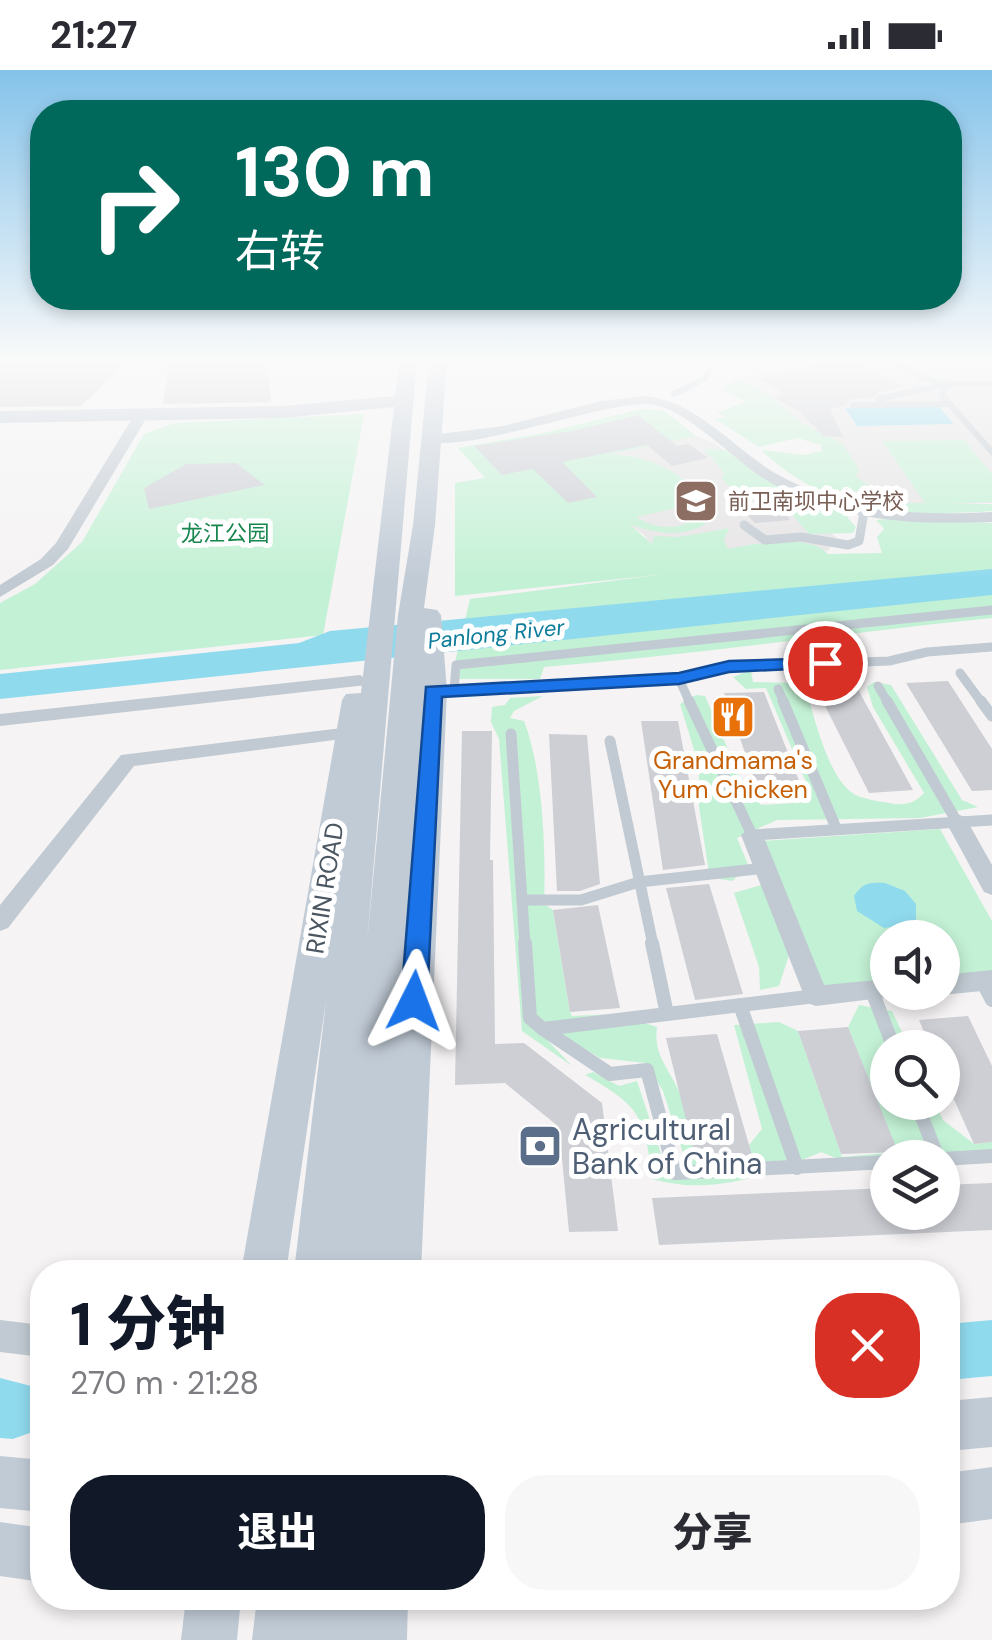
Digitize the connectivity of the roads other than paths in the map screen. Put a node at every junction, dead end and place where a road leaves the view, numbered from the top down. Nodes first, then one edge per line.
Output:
1 (130, 433) edge
2 (400, 433) edge
3 (433, 433) edge
4 (480, 433) edge
5 (712, 433) edge
6 (432, 440) junction
7 (864, 512) junction
8 (992, 518) edge
9 (744, 525) dead end
10 (0, 592) edge
11 (992, 610) edge
12 (399, 615) junction
13 (992, 647) edge
14 (960, 672) dead end
15 (679, 679) junction
16 (878, 686) dead end
17 (778, 689) dead end
18 (399, 693) junction
19 (992, 716) edge
20 (0, 720) edge
21 (511, 734) dead end
22 (610, 741) dead end
23 (992, 820) edge
24 (957, 822) junction
25 (836, 828) junction
26 (752, 836) junction
27 (765, 868) junction
28 (640, 882) junction
29 (992, 886) edge
30 (522, 900) junction
31 (0, 922) edge
32 (960, 985) edge
33 (989, 987) edge
34 (870, 991) edge
35 (816, 996) junction
36 (740, 1005) junction
37 (667, 1014) junction
38 (543, 1029) junction
39 (992, 1156) edge
40 (960, 1157) edge
41 (870, 1163) edge
42 (797, 1168) junction
43 (266, 1260) edge
44 (320, 1260) edge
45 (360, 1260) edge
46 (398, 1260) edge
47 (0, 1336) edge
48 (30, 1340) edge
49 (992, 1422) edge
50 (960, 1425) edge
51 (0, 1482) edge
52 (30, 1485) edge
53 (992, 1493) edge
54 (960, 1497) edge
55 (0, 1549) edge
56 (30, 1553) edge
57 (213, 1610) edge
58 (283, 1610) edge
59 (333, 1610) edge
60 (380, 1610) edge
61 (209, 1640) edge
62 (280, 1640) edge
63 (330, 1640) edge
64 (379, 1640) edge

1 - 10 street
2 - 12 main road, RIXIN ROAD
3 - 6 main road, RIXIN ROAD
4 - 6 street
5 - 7 street
6 - 12 main road, RIXIN ROAD
7 - 8 street
7 - 9 lane
11 - 18 lane
12 - 18 main road, RIXIN ROAD
12 - 18 main road, RIXIN ROAD
13 - 15 lane
14 - 19 lane
15 - 18 lane
15 - 26 lane
16 - 24 lane
17 - 25 lane
18 - 20 street
18 - 31 street
18 - 43 main road, RIXIN ROAD
18 - 44 main road, RIXIN ROAD
18 - 45 main road, RIXIN ROAD
18 - 46 main road, RIXIN ROAD
21 - 30 lane
22 - 28 lane
23 - 24 lane
24 - 25 lane
24 - 29 street
25 - 26 lane
26 - 27 street
27 - 28 lane
27 - 35 street
28 - 30 lane
28 - 37 lane
30 - 38 lane
32 - 33 street
34 - 35 street
35 - 36 lane
36 - 37 lane
36 - 42 lane
37 - 38 lane
38 - 42 lane
39 - 40 lane
41 - 42 lane
47 - 48 street
49 - 50 main road
51 - 52 main road
53 - 54 main road
55 - 56 main road
57 - 61 main road
58 - 62 main road
59 - 63 main road
60 - 64 main road

